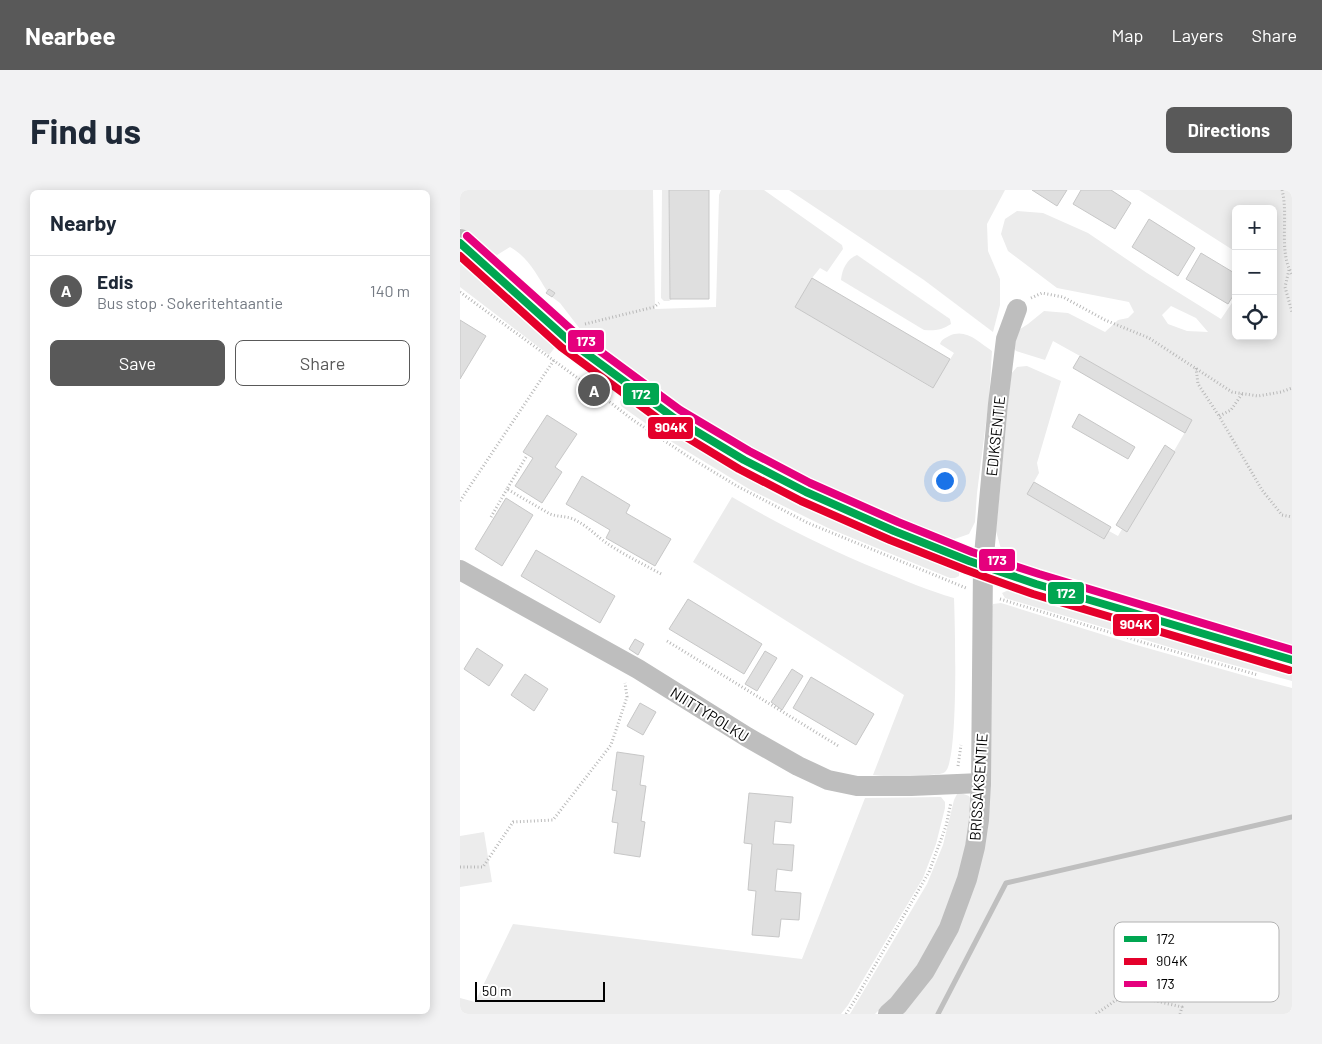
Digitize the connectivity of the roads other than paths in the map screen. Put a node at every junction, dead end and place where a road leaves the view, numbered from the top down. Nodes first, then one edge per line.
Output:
1 (460, 243) edge
2 (1016, 309) road end
3 (982, 566) junction
4 (460, 570) edge
5 (1292, 660) edge
6 (981, 783) junction
7 (888, 1014) edge

1 - 3 street
2 - 3 street, EDIKSENTIE
3 - 5 street
3 - 6 street, BRISSAKSENTIE
4 - 6 street, NIITTYPOLKU
6 - 7 street, BRISSAKSENTIE

